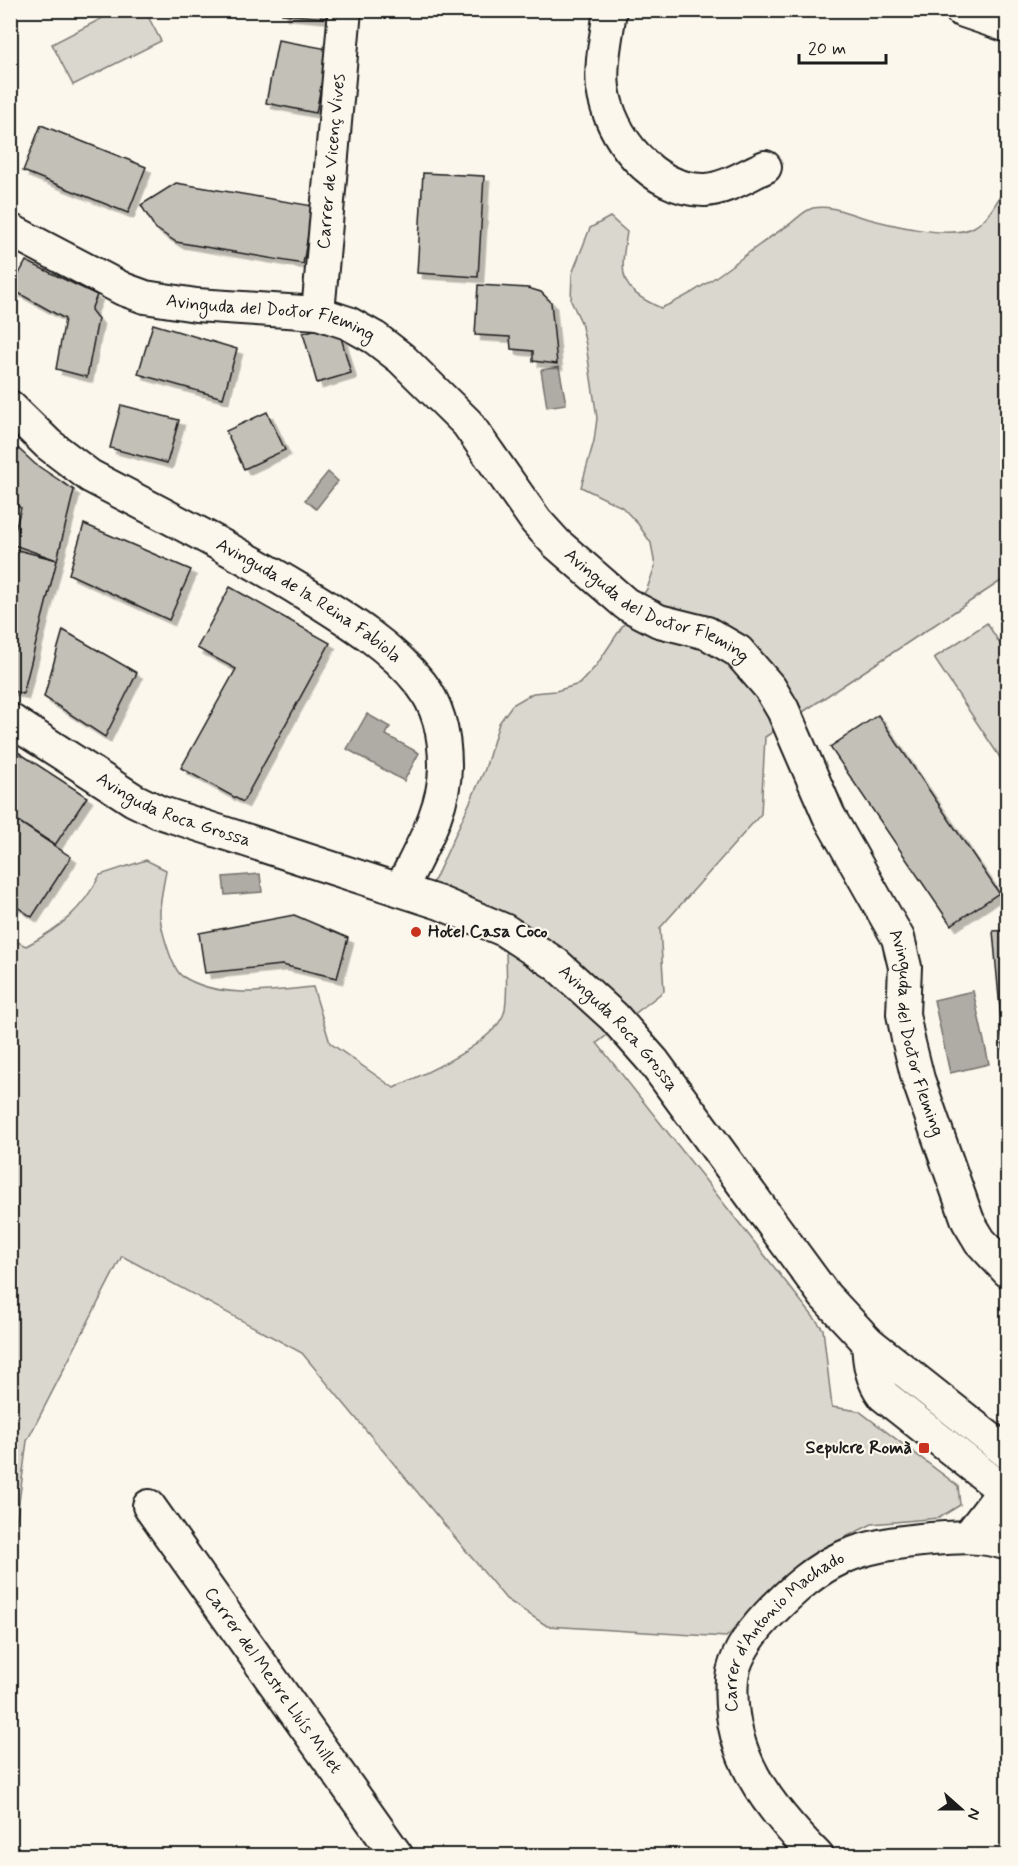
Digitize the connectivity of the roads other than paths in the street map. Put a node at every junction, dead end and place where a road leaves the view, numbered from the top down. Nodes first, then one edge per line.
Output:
1 (345, 10) edge
2 (610, 10) edge
3 (961, 10) edge
4 (1008, 26) edge
5 (765, 167) dead end
6 (10, 230) edge
7 (318, 314) junction
8 (10, 407) edge
9 (10, 720) edge
10 (401, 889) junction
11 (1008, 1271) edge
12 (868, 1342) junction
13 (1008, 1453) edge
14 (1005, 1487) edge
15 (149, 1506) dead end
16 (969, 1536) junction
17 (1008, 1544) edge
18 (397, 1856) edge
19 (818, 1856) edge

1 - 7 street, Carrer de Vicenç Vives
2 - 5 street
3 - 4 street
6 - 7 street, Avinguda del Doctor Fleming
7 - 11 street, Avinguda del Doctor Fleming
8 - 10 street, Avinguda de la Reina Fabiola
9 - 10 street, Avinguda Roca Grossa
10 - 12 street, Avinguda Roca Grossa
12 - 13 street, Avinguda Roca Grossa
12 - 14 street
14 - 16 street
15 - 18 street, Carrer del Mestre Lluís Millet
16 - 17 street, Carrer d'Antonio Machado
16 - 19 street, Carrer d'Antonio Machado

